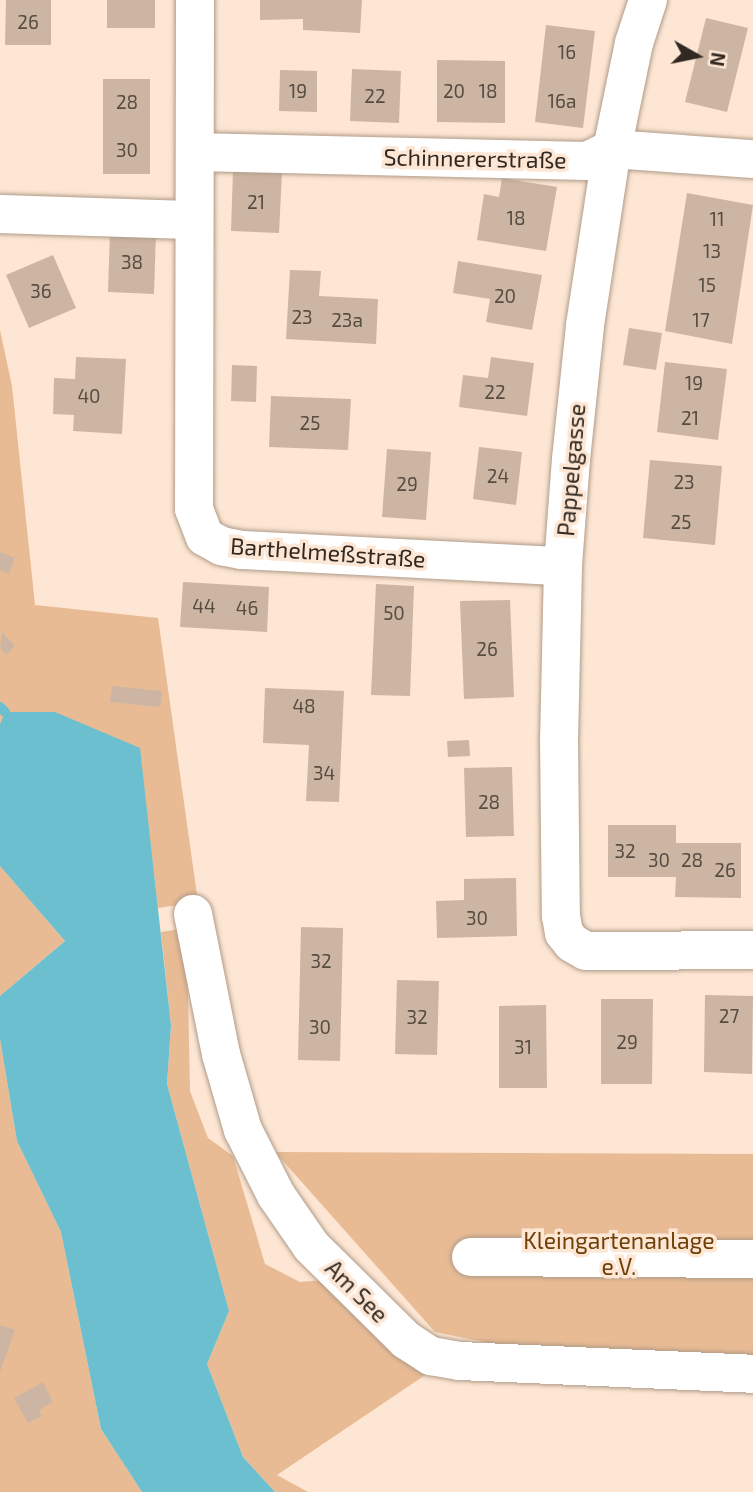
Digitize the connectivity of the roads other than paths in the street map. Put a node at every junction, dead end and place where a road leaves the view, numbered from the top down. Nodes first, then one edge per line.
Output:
1 (195, 0) edge
2 (648, 0) edge
3 (612, 149) junction
4 (195, 152) junction
5 (753, 159) edge
6 (0, 214) edge
7 (194, 220) junction
8 (563, 566) junction
9 (193, 914) dead end
10 (753, 950) edge
11 (471, 1257) dead end
12 (753, 1259) edge
13 (753, 1374) edge

1 - 4 street, Barthelmeßstraße
2 - 3 street, Pappelgasse
3 - 4 street, Schinnererstraße
3 - 5 street, Schinnererstraße
3 - 8 street, Pappelgasse
4 - 7 street, Barthelmeßstraße
6 - 7 street
7 - 8 street, Barthelmeßstraße
8 - 10 street, Pappelgasse
9 - 13 street, Am See
11 - 12 street

